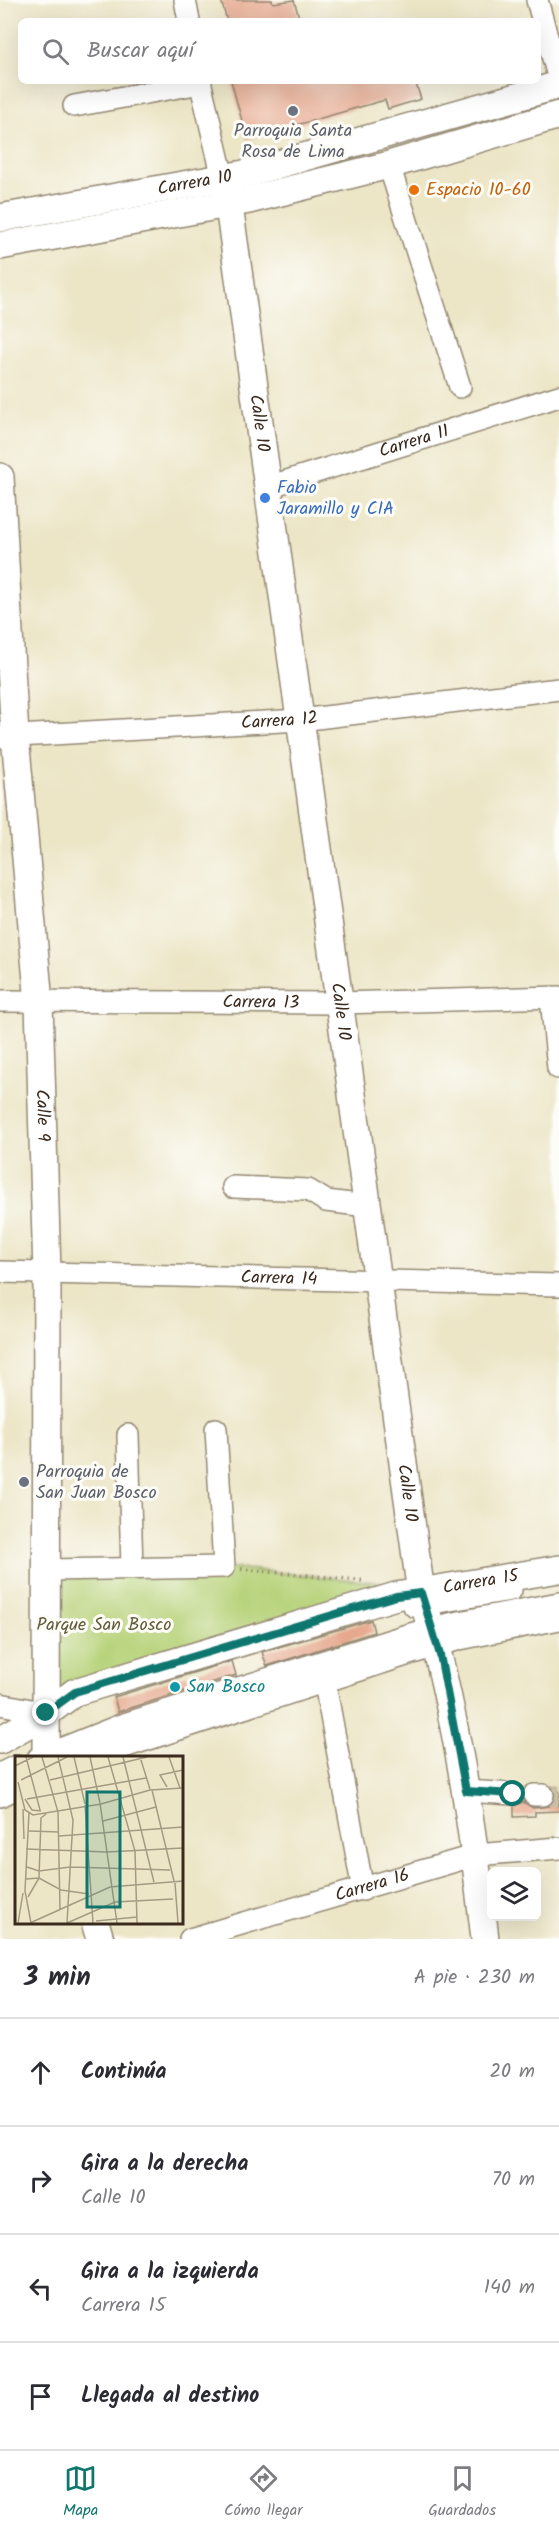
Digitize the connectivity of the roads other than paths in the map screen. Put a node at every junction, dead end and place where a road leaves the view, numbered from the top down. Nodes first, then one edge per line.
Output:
1 (184, 0) edge
2 (537, 0) edge
3 (188, 18) edge
4 (559, 80) edge
5 (190, 84) edge
6 (201, 84) edge
7 (559, 85) edge
8 (74, 106) dead end
9 (559, 115) edge
10 (389, 165) junction
11 (223, 178) junction
12 (228, 204) junction
13 (0, 218) edge
14 (0, 246) edge
15 (460, 387) dead end
16 (559, 396) edge
17 (0, 477) edge
18 (268, 487) junction
19 (559, 689) edge
20 (300, 720) junction
21 (8, 736) edge
22 (555, 998) edge
23 (0, 1001) edge
24 (39, 1003) junction
25 (339, 1003) junction
26 (558, 1068) edge
27 (233, 1187) dead end
28 (367, 1206) junction
29 (0, 1272) edge
30 (47, 1273) junction
31 (377, 1281) junction
32 (559, 1285) edge
33 (216, 1429) dead end
34 (128, 1435) dead end
35 (132, 1568) junction
36 (559, 1569) edge
37 (47, 1570) junction
38 (559, 1582) edge
39 (559, 1603) edge
40 (559, 1616) edge
41 (428, 1617) junction
42 (324, 1678) junction
43 (0, 1704) edge
44 (46, 1718) junction
45 (0, 1740) edge
46 (0, 1750) edge
47 (43, 1756) edge
48 (87, 1756) edge
49 (15, 1766) edge
50 (0, 1774) edge
51 (15, 1786) edge
52 (466, 1791) junction
53 (0, 1793) edge
54 (530, 1794) tunnel mouth
55 (559, 1848) edge
56 (476, 1855) junction
57 (363, 1890) junction
58 (95, 1924) edge
59 (100, 1939) edge
60 (190, 1939) edge
61 (485, 1939) edge

1 - 3 street
2 - 4 street
5 - 8 street
6 - 11 street, Calle 10
7 - 11 main road, Carrera 10
9 - 10 main road, Carrera 10
10 - 12 main road, Carrera 10
10 - 15 street
11 - 12 main road, Calle 10
11 - 13 main road, Carrera 10
12 - 14 main road, Carrera 10
12 - 18 main road, Calle 10
16 - 18 street, Carrera 11
17 - 21 main road, Calle 9
18 - 20 main road, Calle 10
19 - 20 street, Carrera 12
20 - 21 street, Carrera 12
20 - 25 main road, Calle 10
21 - 24 main road, Calle 9
22 - 25 street, Carrera 13
22 - 26 street
23 - 24 street, Carrera 13
24 - 25 street, Carrera 13
24 - 30 main road, Calle 9
25 - 28 main road, Calle 10
27 - 28 street
28 - 31 main road, Calle 10
29 - 30 street, Carrera 14
30 - 31 street, Carrera 14
30 - 37 main road, Calle 9
31 - 32 street, Carrera 14
31 - 41 main road, Calle 10
33 - 35 street
34 - 35 street
35 - 37 street
36 - 41 main road, Carrera 15
37 - 44 main road, Calle 9
38 - 41 street
39 - 41 street
40 - 41 main road, Carrera 15
41 - 42 main road, Carrera 15
41 - 44 main road, Carrera 15
41 - 47 street
41 - 52 main road, Calle 10
42 - 48 main road, Carrera 15
42 - 57 street
43 - 44 street
44 - 45 main road, Carrera 15
44 - 46 street
44 - 47 main road, Calle 9
49 - 50 street
51 - 53 main road
52 - 54 street
52 - 56 main road, Calle 10
55 - 56 street, Carrera 16
56 - 57 street, Carrera 16
56 - 61 main road, Calle 10
57 - 60 street, Carrera 16
58 - 59 main road

